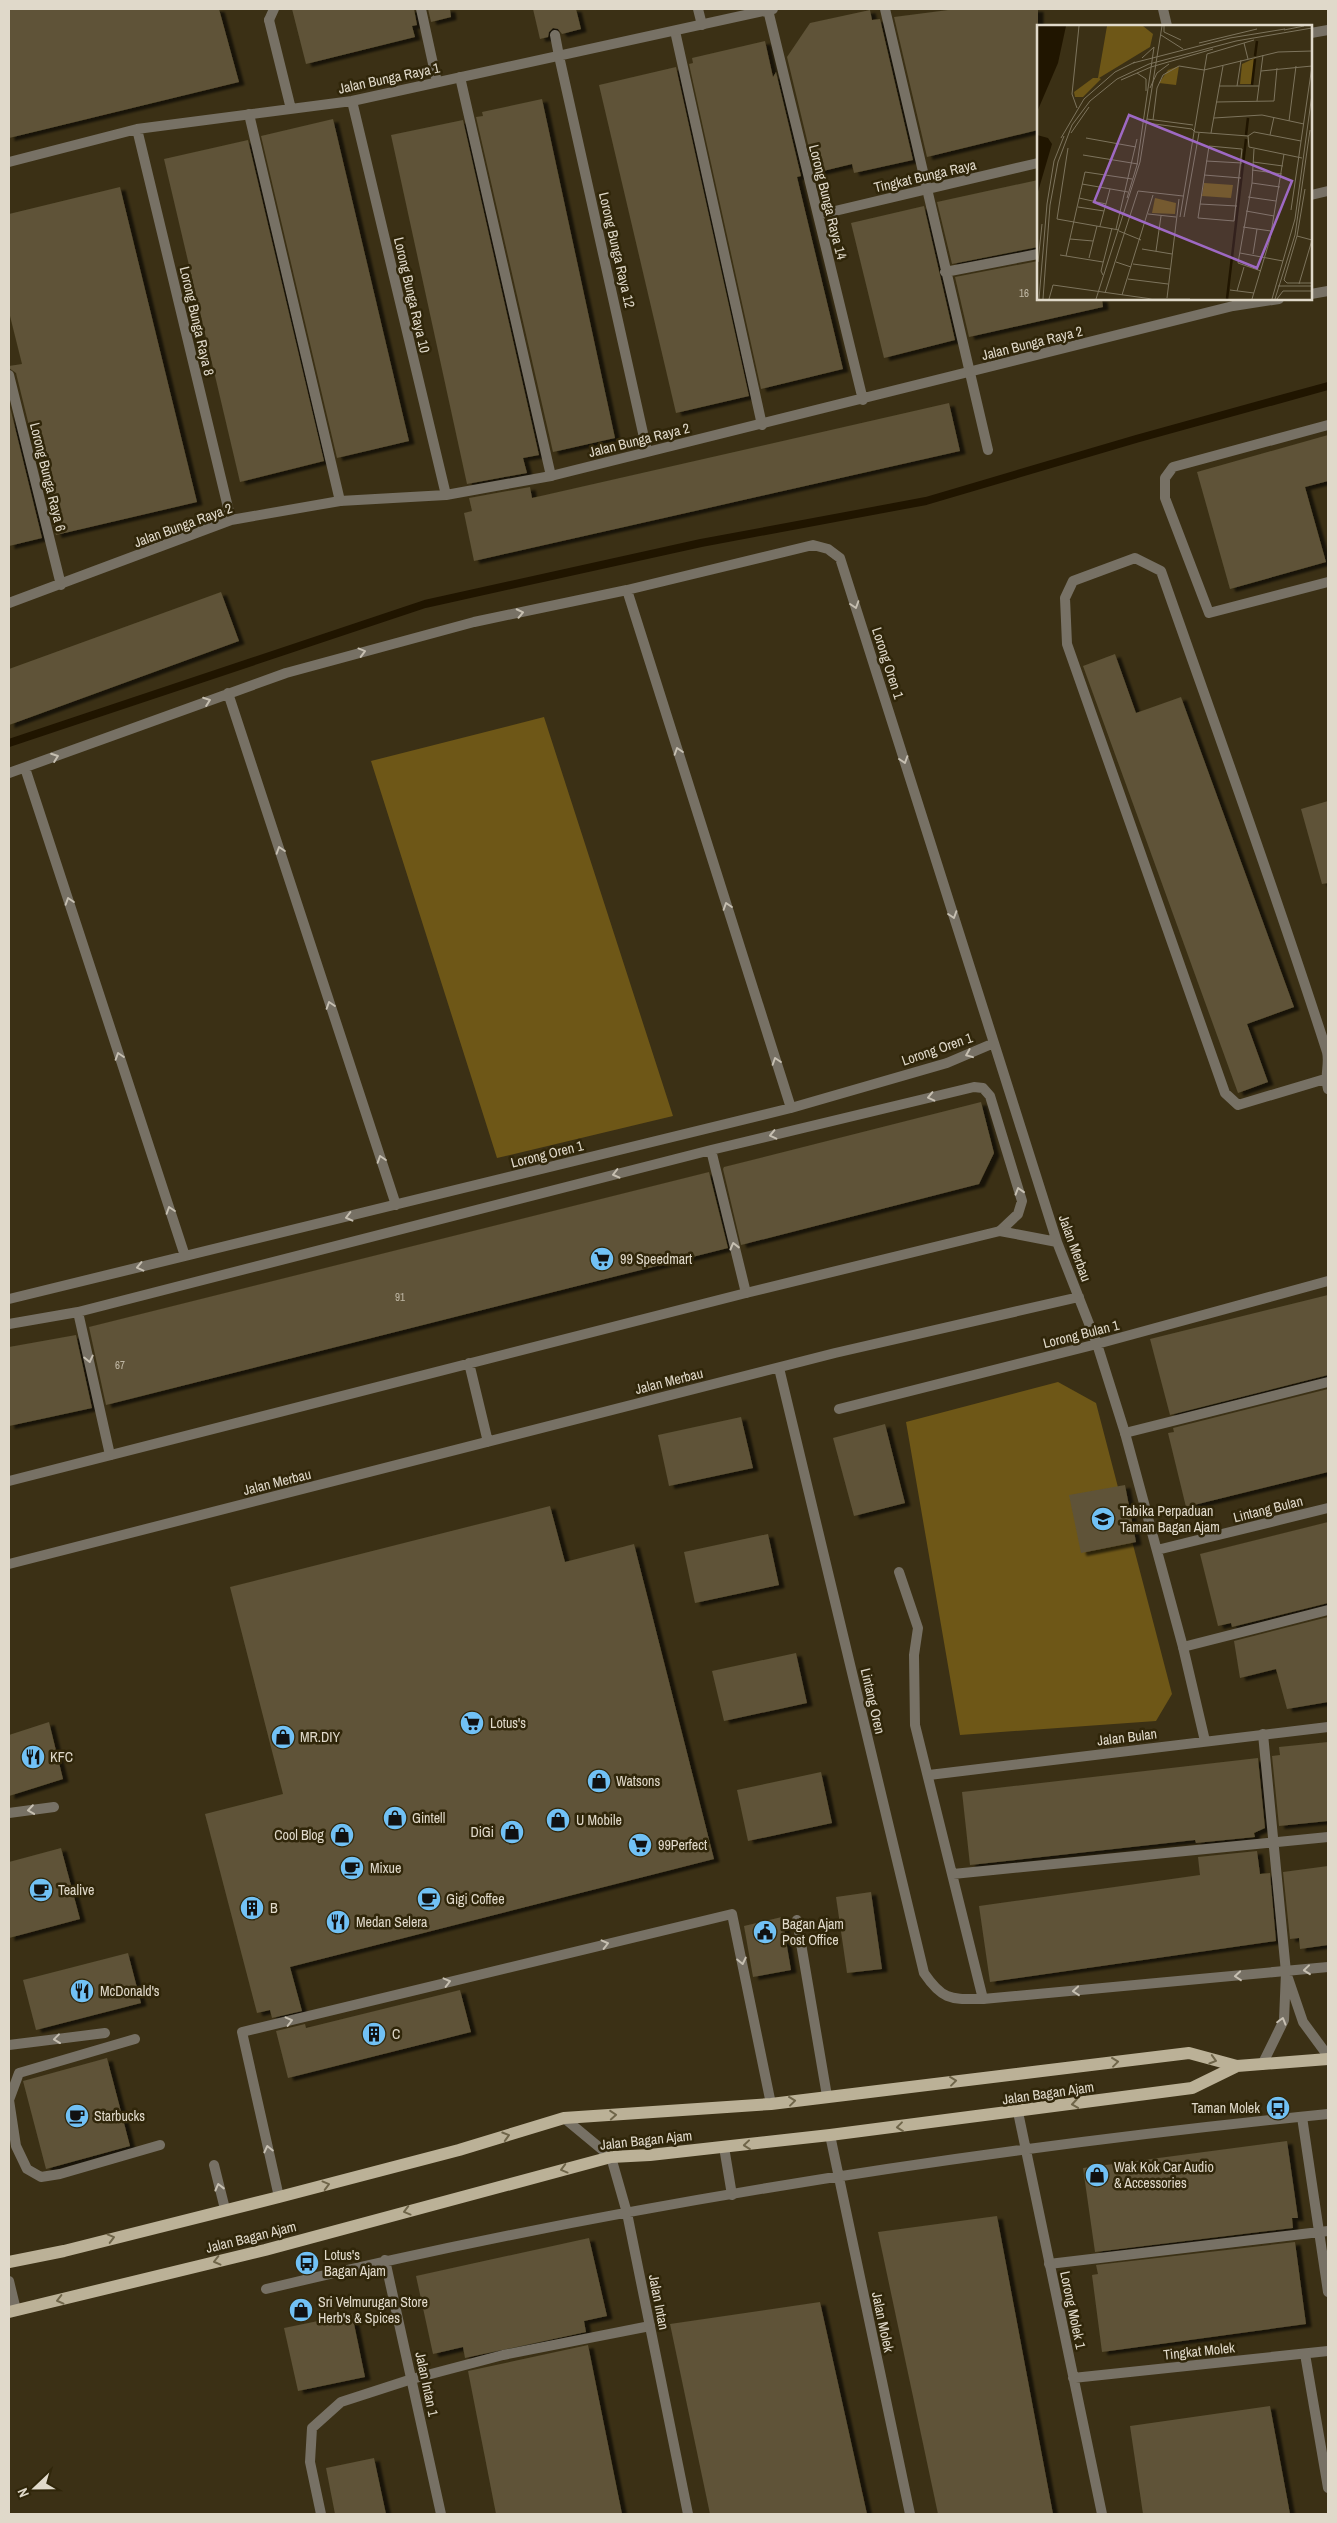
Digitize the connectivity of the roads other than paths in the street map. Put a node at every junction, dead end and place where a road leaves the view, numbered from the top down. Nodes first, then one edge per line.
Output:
1 (274, 9) edge
2 (421, 9) edge
3 (698, 9) edge
4 (771, 9) edge
5 (885, 9) edge
6 (1163, 9) edge
7 (702, 25) junction
8 (1167, 25) edge
9 (1328, 30) edge
10 (675, 31) junction
11 (1312, 33) edge
12 (555, 35) dead end
13 (559, 56) junction
14 (460, 77) junction
15 (437, 82) junction
16 (352, 101) junction
17 (291, 109) junction
18 (249, 114) junction
19 (138, 129) junction
20 (9, 162) edge
21 (1037, 163) edge
22 (927, 190) junction
23 (1328, 191) edge
24 (1312, 195) edge
25 (818, 215) junction
26 (1037, 254) edge
27 (946, 272) junction
28 (1328, 291) edge
29 (1312, 294) edge
30 (1263, 300) edge
31 (1232, 302) edge
32 (969, 373) junction
33 (9, 375) edge
34 (862, 400) junction
35 (762, 425) junction
36 (1328, 425) edge
37 (988, 450) dead end
38 (647, 451) junction
39 (551, 476) junction
40 (446, 495) junction
41 (340, 500) junction
42 (230, 520) junction
43 (1328, 582) edge
44 (60, 585) junction
45 (627, 590) junction
46 (9, 603) edge
47 (228, 694) junction
48 (25, 768) junction
49 (9, 773) edge
50 (994, 1043) junction
51 (1327, 1084) edge
52 (791, 1108) junction
53 (711, 1150) junction
54 (396, 1205) junction
55 (1000, 1231) junction
56 (1057, 1242) junction
57 (186, 1256) junction
58 (1328, 1281) edge
59 (746, 1293) junction
60 (1079, 1297) junction
61 (9, 1299) edge
62 (78, 1312) junction
63 (9, 1324) edge
64 (1097, 1344) junction
65 (469, 1363) junction
66 (779, 1368) junction
67 (1328, 1382) edge
68 (839, 1409) dead end
69 (1125, 1433) junction
70 (488, 1442) junction
71 (110, 1455) junction
72 (9, 1481) edge
73 (1328, 1508) edge
74 (1157, 1550) junction
75 (9, 1564) edge
76 (899, 1572) dead end
77 (1328, 1610) edge
78 (1183, 1647) junction
79 (1328, 1726) edge
80 (1263, 1734) junction
81 (1205, 1741) junction
82 (929, 1775) junction
83 (54, 1807) dead end
84 (9, 1813) edge
85 (1328, 1838) edge
86 (1274, 1844) junction
87 (953, 1874) junction
88 (797, 1920) dead end
89 (1328, 1967) edge
90 (1286, 1972) junction
91 (983, 1999) junction
92 (105, 2033) dead end
93 (135, 2039) dead end
94 (9, 2045) edge
95 (1328, 2058) edge
96 (1262, 2065) junction
97 (1237, 2066) junction
98 (828, 2096) junction
99 (771, 2104) junction
100 (1018, 2112) junction
101 (1328, 2114) edge
102 (1302, 2117) junction
103 (564, 2118) junction
104 (830, 2135) junction
105 (160, 2145) dead end
106 (724, 2147) junction
107 (1026, 2148) junction
108 (611, 2157) junction
109 (214, 2164) dead end
110 (838, 2176) junction
111 (732, 2195) junction
112 (279, 2197) junction
113 (225, 2209) junction
114 (627, 2213) junction
115 (1324, 2232) edge
116 (385, 2260) junction
117 (9, 2262) edge
118 (1049, 2264) junction
119 (9, 2281) edge
120 (266, 2289) dead end
121 (1328, 2292) edge
122 (12, 2311) edge
123 (650, 2326) junction
124 (1328, 2351) edge
125 (1305, 2354) junction
126 (1074, 2378) junction
127 (412, 2379) junction
128 (1328, 2488) edge
129 (321, 2514) edge
130 (441, 2514) edge
131 (688, 2514) edge
132 (910, 2514) edge
133 (1102, 2514) edge

1 - 17 street
2 - 15 street
3 - 7 street
4 - 7 street, Jalan Bunga Raya 1
4 - 25 street, Lorong Bunga Raya 14
5 - 22 street
6 - 8 street
7 - 10 street, Jalan Bunga Raya 1
9 - 11 street
10 - 13 street, Jalan Bunga Raya 1
10 - 35 street
12 - 13 street, Lorong Bunga Raya 12
13 - 14 street, Jalan Bunga Raya 1
13 - 38 street, Lorong Bunga Raya 12
14 - 15 street, Jalan Bunga Raya 1
14 - 39 street
15 - 16 street, Jalan Bunga Raya 1
16 - 17 street, Jalan Bunga Raya 1
16 - 40 street, Lorong Bunga Raya 10
17 - 18 street, Jalan Bunga Raya 1
18 - 19 street, Jalan Bunga Raya 1
18 - 41 street
19 - 20 street, Jalan Bunga Raya 1
19 - 42 street, Lorong Bunga Raya 8
21 - 22 street, Tingkat Bunga Raya
22 - 25 street, Tingkat Bunga Raya
22 - 27 street
23 - 24 street
25 - 34 street, Lorong Bunga Raya 14
26 - 27 street
27 - 32 street
28 - 29 street
30 - 31 street, Jalan Bunga Raya 2
31 - 32 street, Jalan Bunga Raya 2
32 - 34 street, Jalan Bunga Raya 2
32 - 37 street
33 - 44 street, Lorong Bunga Raya 6
34 - 35 street, Jalan Bunga Raya 2
35 - 38 street, Jalan Bunga Raya 2
36 - 43 street
38 - 39 street, Jalan Bunga Raya 2
39 - 40 street, Jalan Bunga Raya 2
40 - 41 street, Jalan Bunga Raya 2
41 - 42 street, Jalan Bunga Raya 2
42 - 44 street, Jalan Bunga Raya 2
44 - 46 street, Jalan Bunga Raya 2
47 -> 45 street
45 -> 50 street, Lorong Oren 1
52 -> 45 street
48 -> 47 street
54 -> 47 street
48 - 49 street
57 -> 48 street
50 -> 52 street, Lorong Oren 1
50 - 56 street, Jalan Merbau
51 - 51 street
52 - 54 street, Lorong Oren 1
55 -> 53 street
59 -> 53 street
53 -> 62 street
54 -> 57 street, Lorong Oren 1
55 - 56 street
55 - 59 street
56 - 60 street, Jalan Merbau
57 -> 61 street, Lorong Oren 1
58 - 64 street, Lorong Bulan 1
59 - 65 street
60 - 64 street
60 - 66 street, Jalan Merbau
62 - 63 street
62 -> 71 street
64 - 68 street, Lorong Bulan 1
64 - 69 street
65 - 70 street
65 - 71 street
66 - 70 street, Jalan Merbau
66 - 91 street, Lintang Oren
67 - 69 street
69 - 74 street
70 - 75 street, Jalan Merbau
71 - 72 street
73 - 74 street, Lintang Bulan
74 - 78 street
76 - 82 street
77 - 78 street
78 - 81 street
79 - 80 street, Jalan Bulan
80 - 81 street, Jalan Bulan
80 - 86 street
81 - 82 street, Jalan Bulan
82 - 87 street
83 -> 84 street
85 - 86 street
86 - 87 street
86 - 90 street
87 - 91 street
88 - 98 street
89 -> 90 street, Lintang Oren
90 -> 91 street, Lintang Oren
90 - 95 street
96 -> 90 street
92 -> 94 street
93 - 105 street
95 - 96 main road, Jalan Bagan Ajam
96 - 97 main road, Jalan Bagan Ajam
98 -> 97 main road, Jalan Bagan Ajam
97 -> 100 main road, Jalan Bagan Ajam
99 -> 98 main road, Jalan Bagan Ajam
103 -> 99 main road, Jalan Bagan Ajam
112 -> 99 street
100 -> 104 main road, Jalan Bagan Ajam
100 - 107 street, Lorong Molek 1
101 - 102 street
102 - 107 street
102 - 115 street
103 - 108 street
112 -> 103 main road, Jalan Bagan Ajam
104 -> 106 main road, Jalan Bagan Ajam
104 - 110 street, Jalan Molek
106 - 108 main road, Jalan Bagan Ajam
106 - 111 street
107 - 110 street
107 - 118 street, Lorong Molek 1
108 - 114 street, Jalan Intan
108 -> 122 main road, Jalan Bagan Ajam
113 -> 109 street
110 - 111 street
110 - 132 street, Jalan Molek
111 - 114 street
112 - 113 main road, Jalan Bagan Ajam
117 -> 113 main road, Jalan Bagan Ajam
114 - 116 street
114 - 123 street, Jalan Intan
115 - 118 street
115 - 121 street
116 - 120 street
116 - 127 street, Jalan Intan 1
118 - 126 street, Lorong Molek 1
119 - 122 street
123 - 127 street
123 - 131 street, Jalan Intan
124 - 125 street, Tingkat Molek
125 - 126 street, Tingkat Molek
125 - 128 street
126 - 133 street, Lorong Molek 1
127 - 129 street
127 - 130 street, Jalan Intan 1

